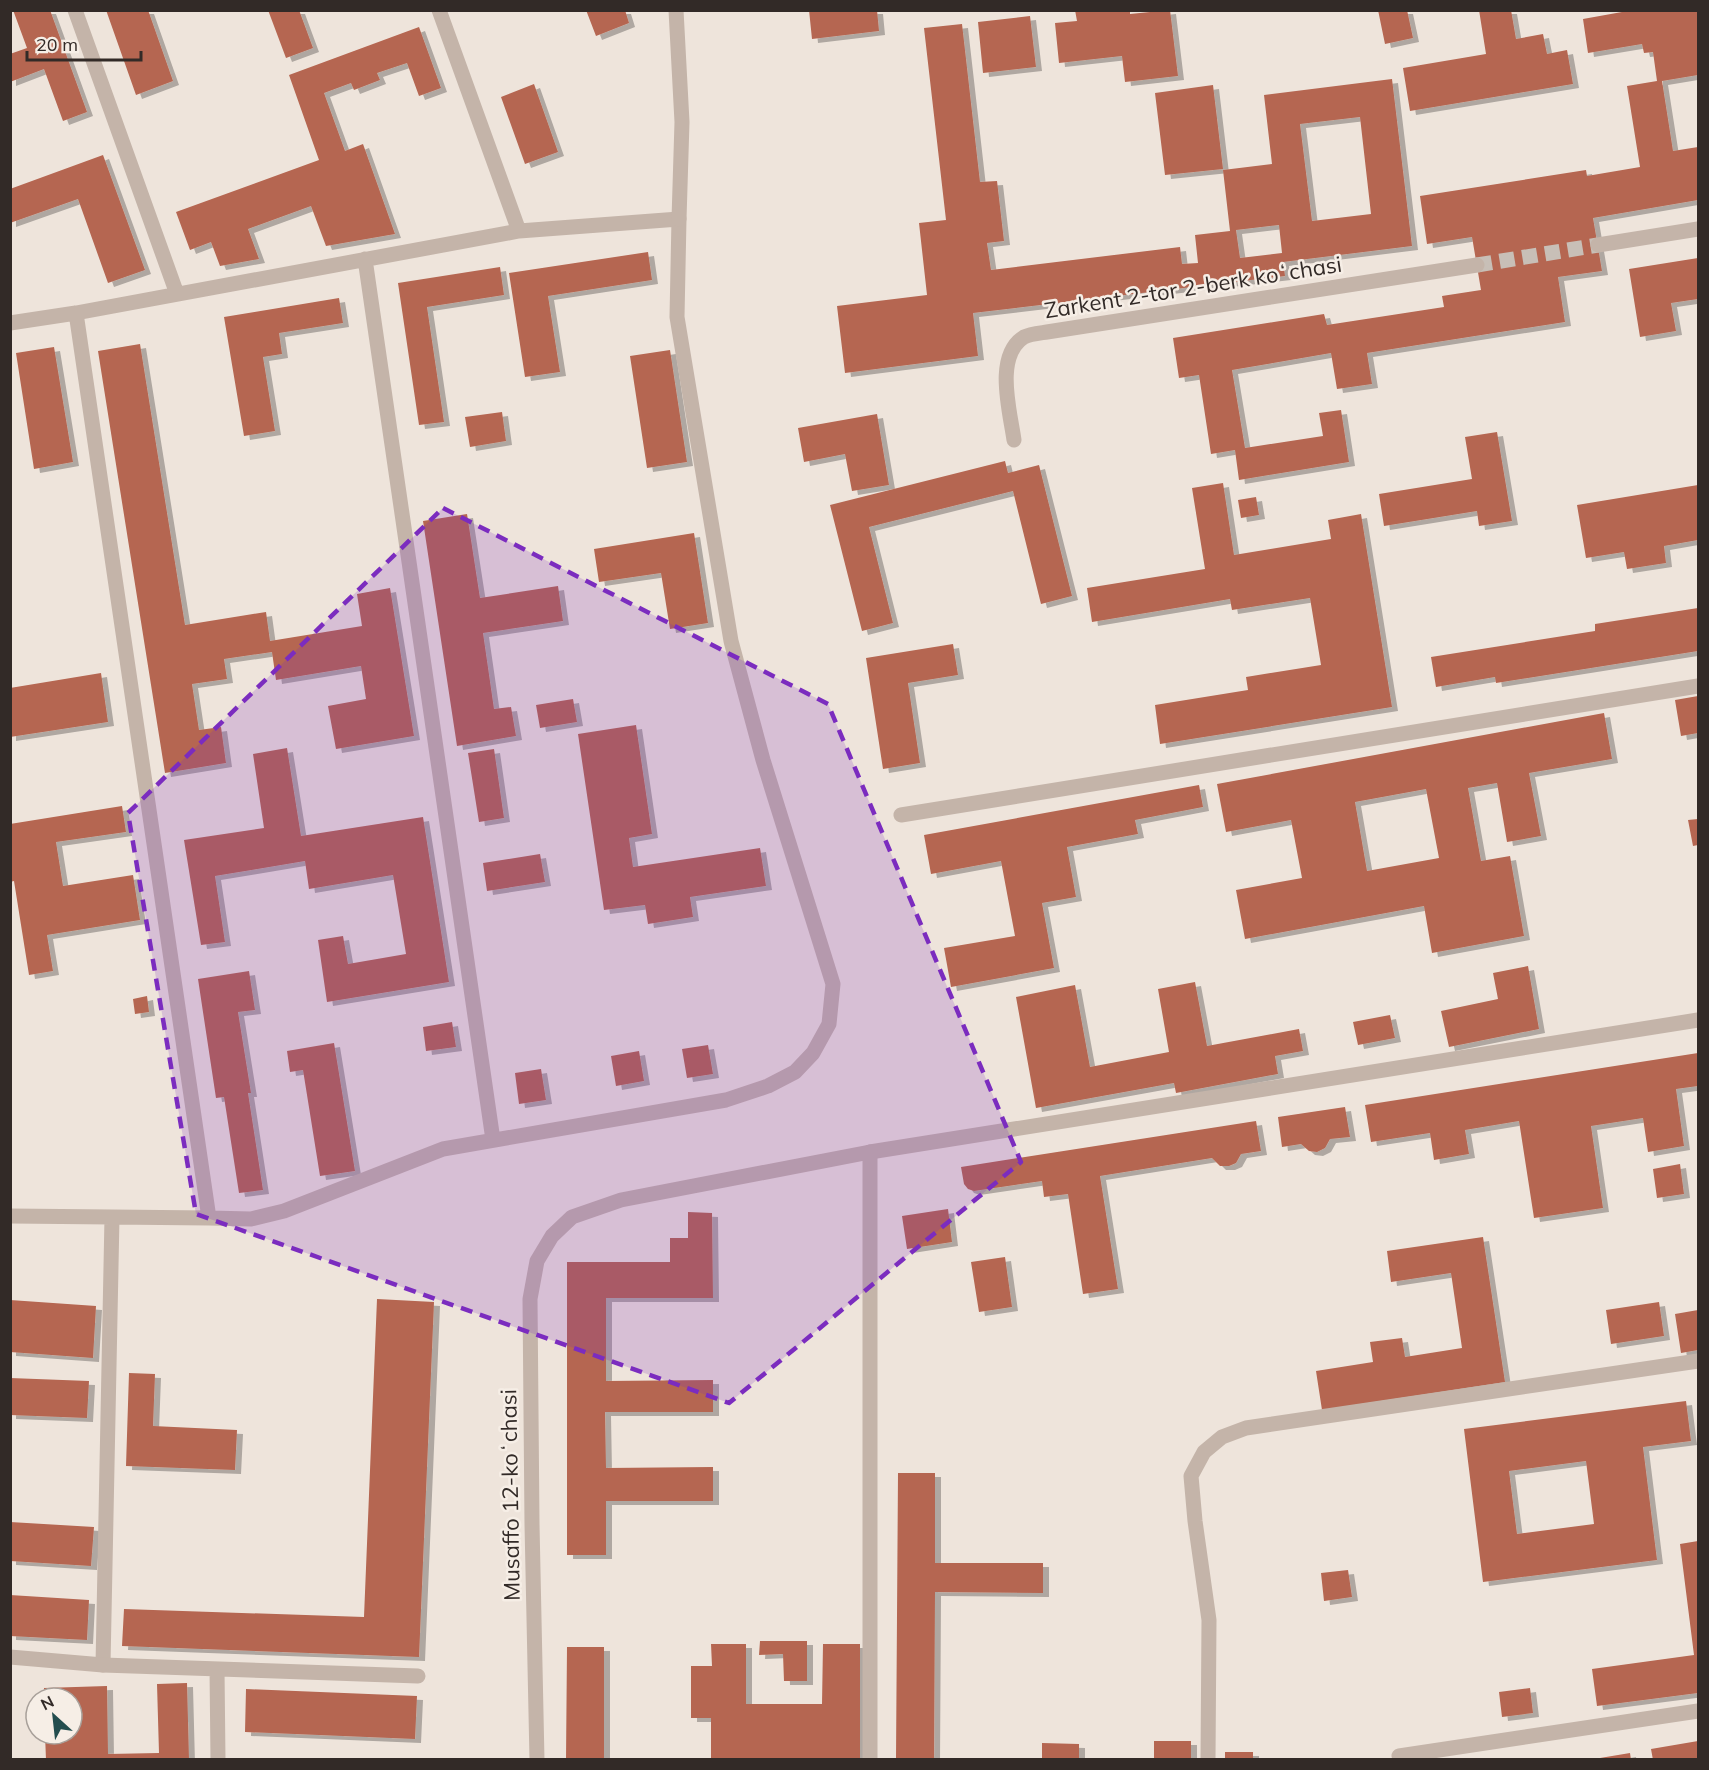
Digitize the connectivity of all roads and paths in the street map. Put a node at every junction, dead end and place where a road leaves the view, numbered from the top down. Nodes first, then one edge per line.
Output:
1 (75, 10) edge
2 (439, 10) edge
3 (676, 10) edge
4 (679, 219) junction
5 (1698, 229) edge
6 (519, 231) junction
7 (1598, 245) tunnel mouth
8 (365, 259) junction
9 (1477, 265) tunnel mouth
10 (177, 294) junction
11 (76, 313) junction
12 (10, 323) edge
13 (1014, 440) dead end
14 (1698, 686) edge
15 (901, 815) dead end
16 (1698, 1020) edge
17 (492, 1140) junction
18 (870, 1152) junction
19 (10, 1216) edge
20 (112, 1217) junction
21 (209, 1218) junction
22 (1698, 1361) edge
23 (10, 1657) edge
24 (103, 1665) junction
25 (217, 1669) junction
26 (418, 1676) dead end
27 (1698, 1711) edge
28 (1399, 1756) dead end
29 (218, 1760) edge
30 (537, 1760) edge
31 (870, 1760) edge
32 (1208, 1760) edge

1 - 10 street
2 - 6 street
3 - 4 street
4 - 6 street
4 - 17 street
5 - 7 street
6 - 8 street
8 - 10 street
8 - 17 street
9 - 13 street, Zarkent 2-tor 2-berk koʻchasi
10 - 11 street
11 - 12 street
11 - 21 street
14 - 15 street
16 - 18 street, Musaffo 12-koʻchasi
17 - 21 street
18 - 30 street, Musaffo 12-koʻchasi
18 - 31 street
19 - 20 street
20 - 21 street
20 - 24 street
22 - 32 street
23 - 24 street
24 - 25 street
25 - 26 street
25 - 29 street
27 - 28 street

